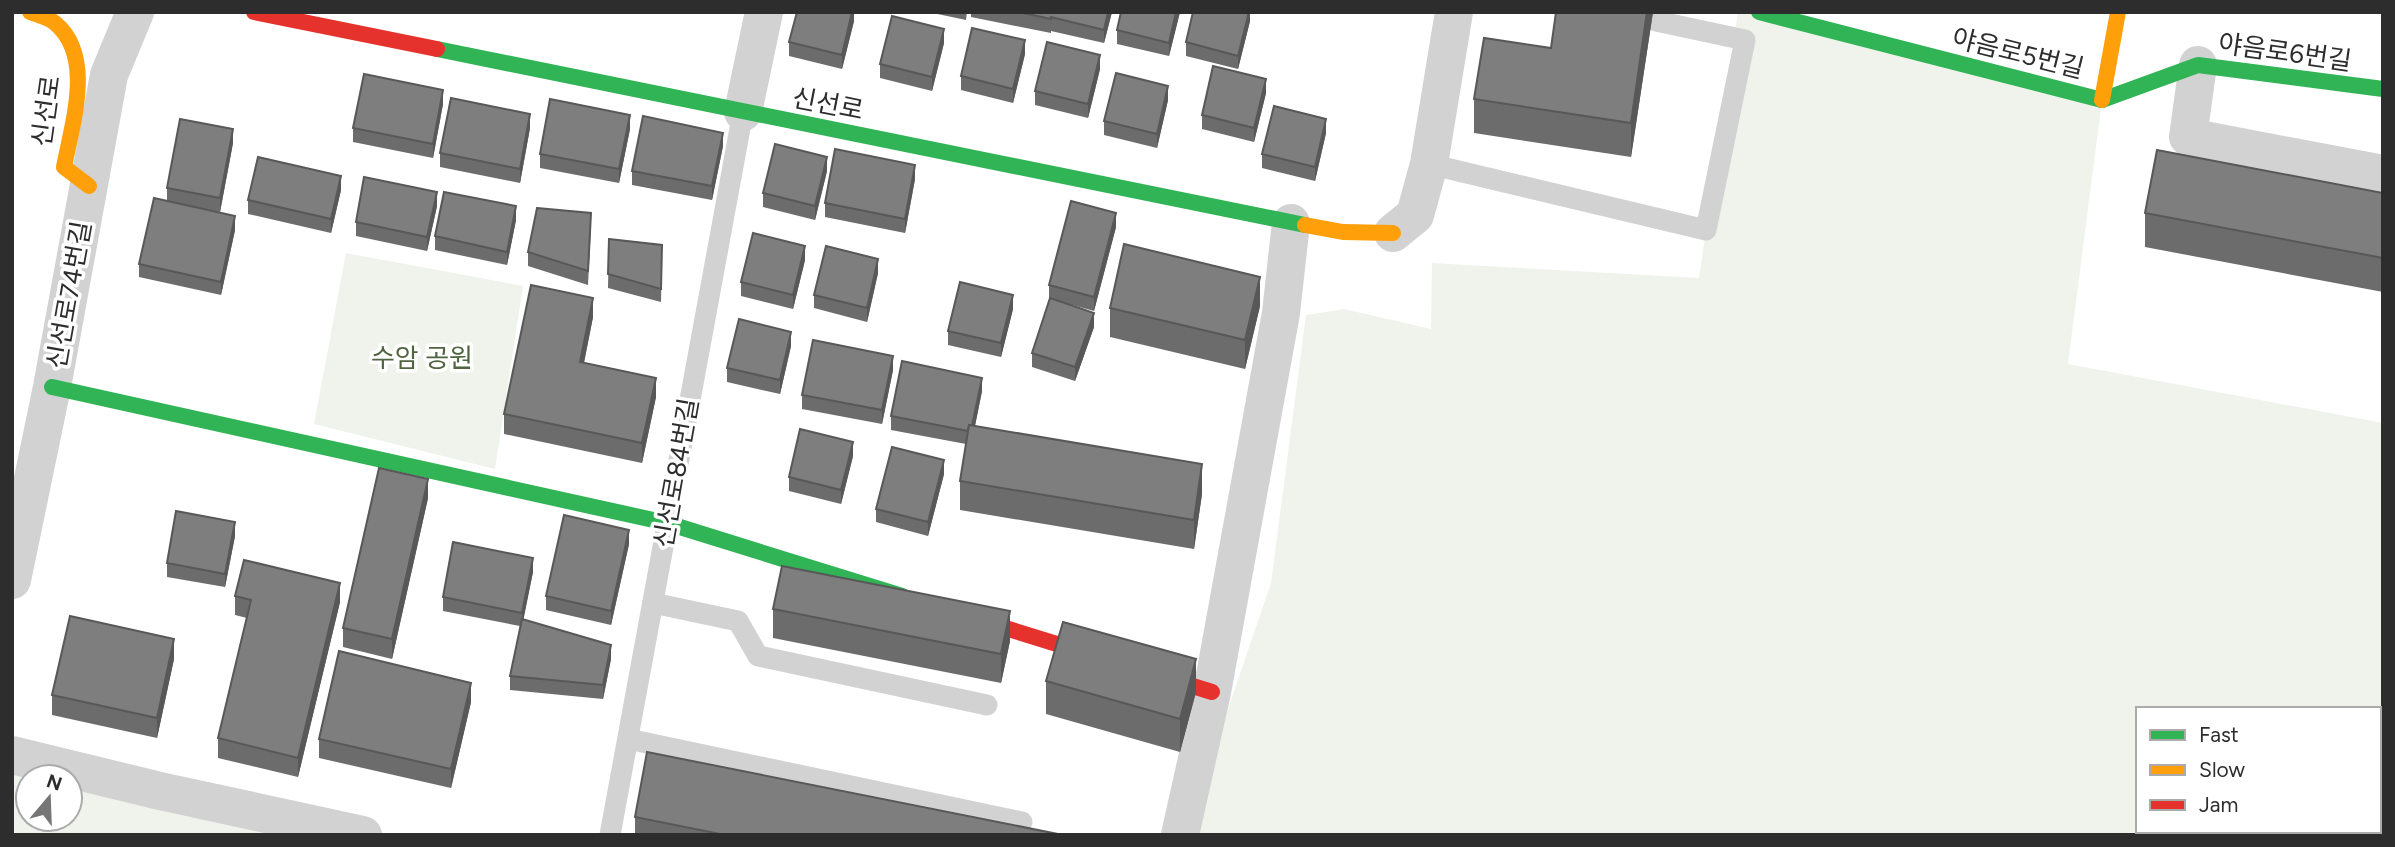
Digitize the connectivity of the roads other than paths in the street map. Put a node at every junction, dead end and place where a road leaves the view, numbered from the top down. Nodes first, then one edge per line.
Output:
1 (30, 12) edge
2 (135, 12) edge
3 (254, 12) edge
4 (764, 12) edge
5 (1454, 12) edge
6 (1658, 12) edge
7 (1759, 12) edge
8 (2118, 12) edge
9 (2198, 65) junction
10 (2383, 89) edge
11 (2102, 100) junction
12 (743, 112) junction
13 (1429, 164) junction
14 (2383, 174) edge
15 (89, 186) junction
16 (1291, 223) junction
17 (1393, 233) joint
18 (52, 387) junction
19 (667, 523) junction
20 (12, 580) edge
21 (920, 601) edge
22 (653, 603) junction
23 (946, 609) edge
24 (1212, 692) junction
25 (987, 705) dead end
26 (628, 739) junction
27 (12, 755) edge
28 (1023, 822) dead end
29 (363, 835) edge
30 (610, 835) edge
31 (1180, 835) edge

1 - 15 street, 신선로
2 - 15 street, 신선로74번길
3 - 12 street, 신선로
4 - 12 street
5 - 13 street
6 - 13 lane
7 - 11 street, 야음로5번길
8 - 11 street
9 - 10 street, 야음로6번길
9 - 11 street, 야음로6번길
9 - 14 street
12 - 16 street, 신선로
12 - 19 lane, 신선로84번길
13 - 17 street
15 - 18 street, 신선로74번길
16 - 17 street, 신선로
16 - 24 street
18 - 19 street
18 - 20 street, 신선로74번길
19 - 21 street
19 - 22 lane, 신선로84번길
22 - 25 lane
22 - 26 lane, 신선로84번길
23 - 24 street
24 - 31 street
26 - 28 lane
26 - 30 lane, 신선로84번길
27 - 29 street

